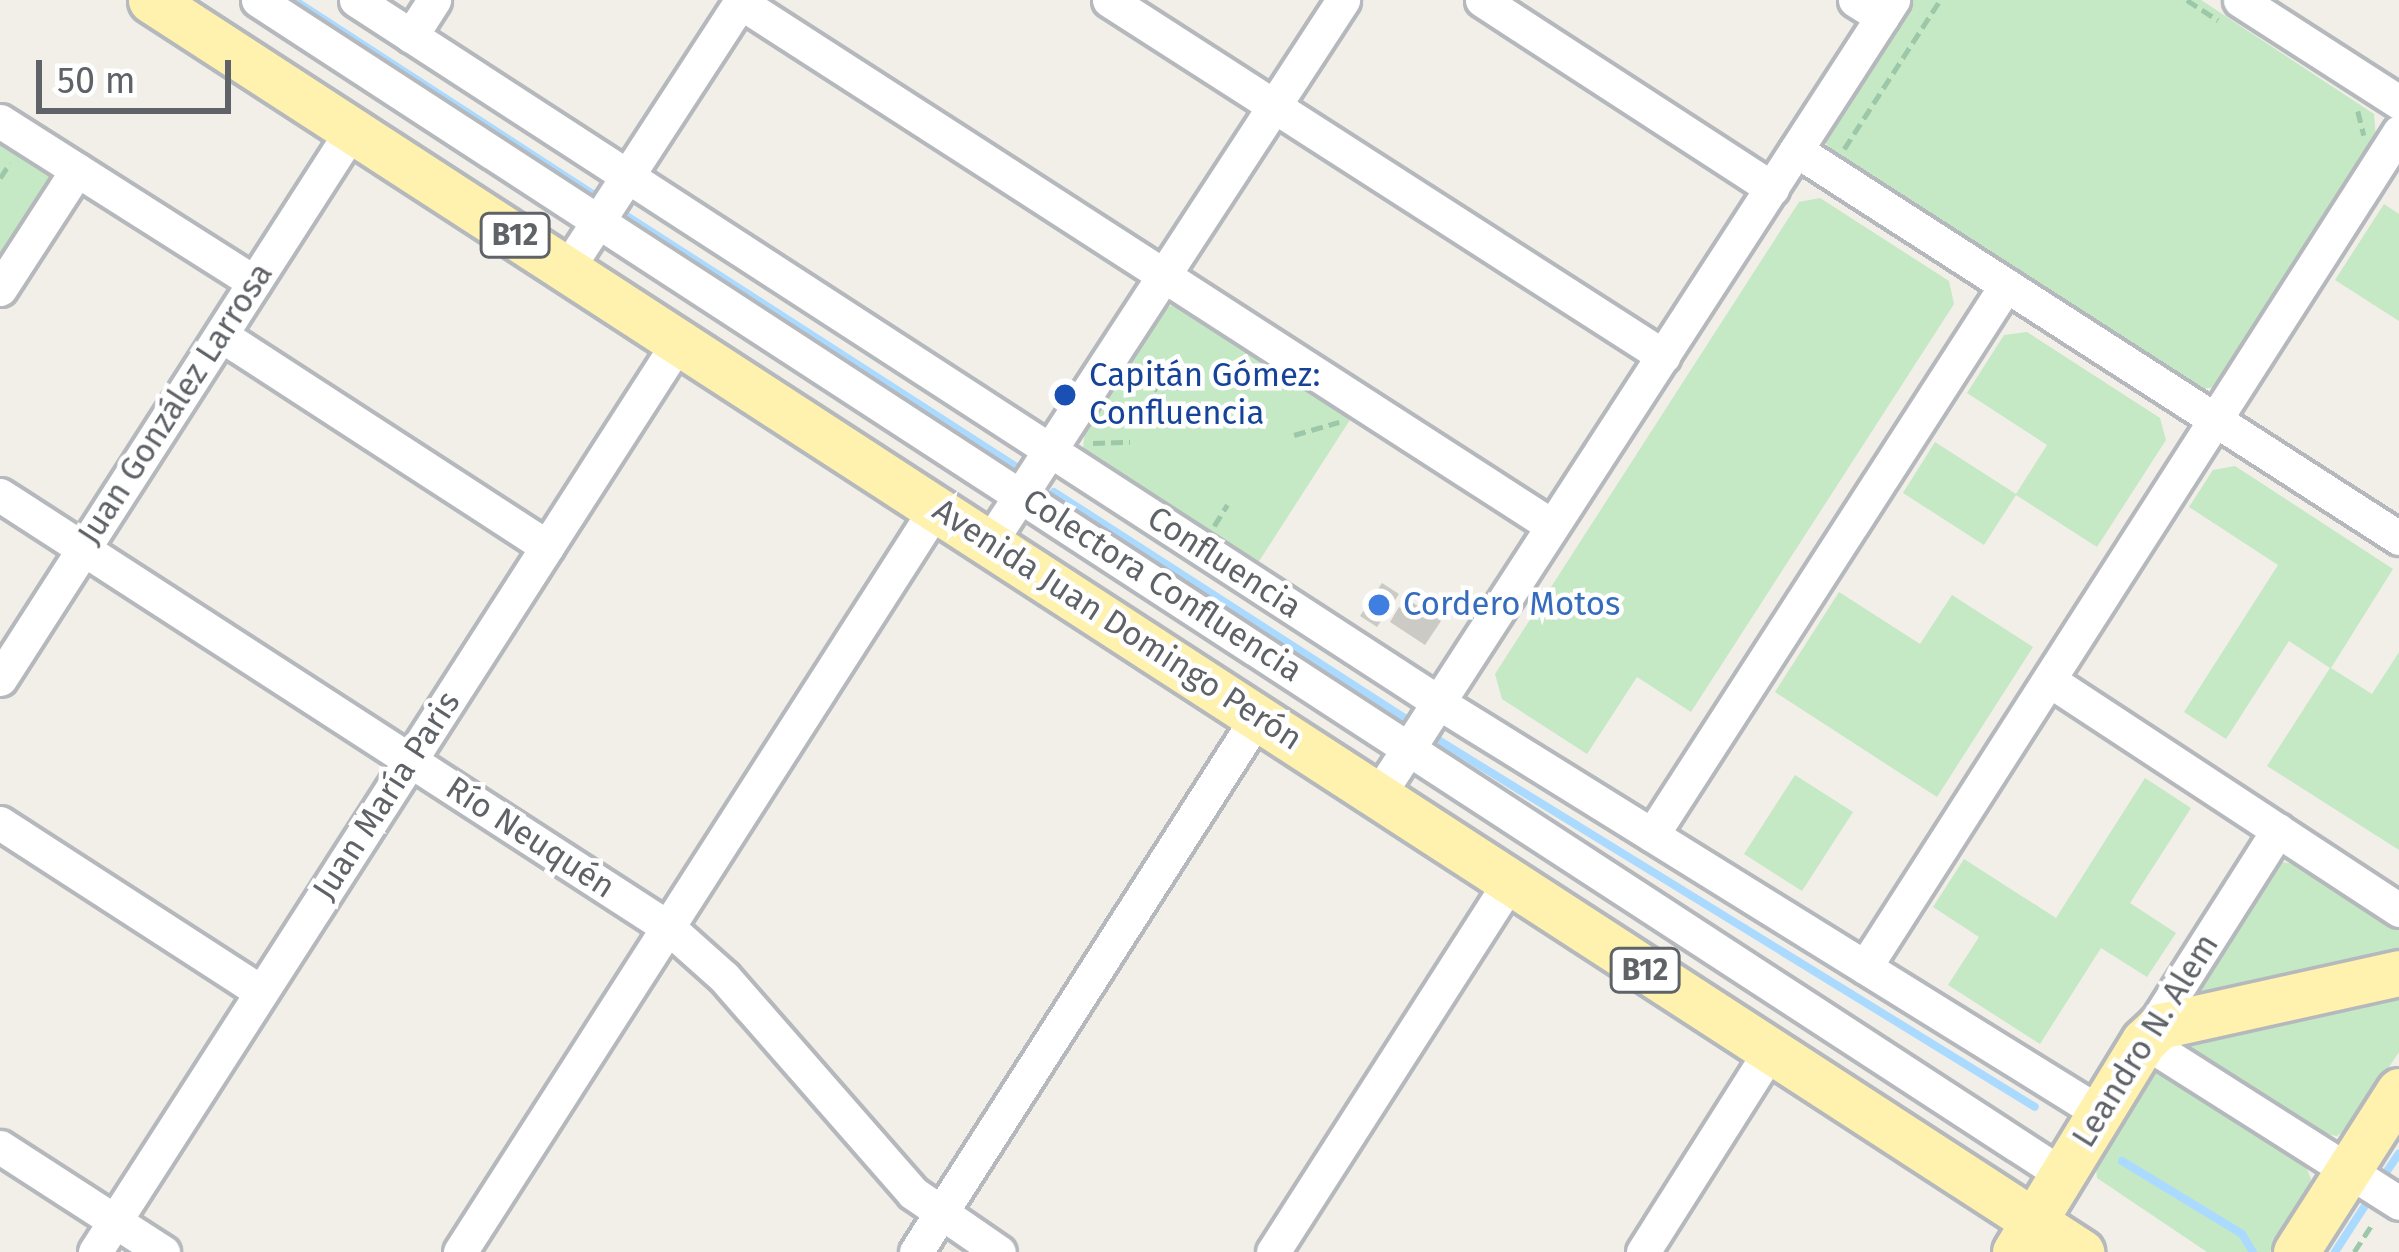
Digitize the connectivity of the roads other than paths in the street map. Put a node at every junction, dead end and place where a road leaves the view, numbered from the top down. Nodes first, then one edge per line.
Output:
1 (151, 0) edge
2 (258, 0) edge
3 (356, 0) edge
4 (434, 0) edge
5 (1109, 0) edge
6 (1343, 0) edge
7 (1482, 0) edge
8 (741, 1) edge
9 (1877, 6) edge
10 (2233, 12) edge
11 (411, 36) junction
12 (2399, 102) edge
13 (1274, 106) junction
14 (0, 121) edge
15 (352, 130) junction
16 (2399, 132) edge
17 (1796, 150) junction
18 (77, 170) junction
19 (627, 176) junction
20 (1772, 188) junction
21 (599, 220) junction
22 (567, 269) junction
23 (1164, 275) junction
24 (254, 282) junction
25 (2006, 285) junction
26 (0, 290) edge
27 (221, 335) junction
28 (679, 341) junction
29 (1663, 356) junction
30 (2215, 420) junction
31 (1050, 450) junction
32 (0, 494) edge
33 (1021, 494) junction
34 (937, 508) junction
35 (1552, 526) junction
36 (2399, 538) edge
37 (990, 542) junction
38 (547, 547) junction
39 (84, 548) junction
40 (0, 679) edge
41 (2048, 680) junction
42 (1439, 703) junction
43 (1258, 716) junction
44 (1410, 746) junction
45 (410, 760) junction
46 (1379, 794) junction
47 (0, 823) edge
48 (2278, 830) junction
49 (1652, 835) junction
50 (1510, 882) junction
51 (2399, 910) edge
52 (669, 928) junction
53 (1865, 967) junction
54 (2399, 974) edge
55 (261, 992) junction
56 (2144, 1041) junction
57 (1770, 1051) junction
58 (2399, 1091) edge
59 (2100, 1113) junction
60 (0, 1147) edge
61 (2063, 1175) junction
62 (2375, 1188) edge
63 (941, 1214) junction
64 (115, 1221) junction
65 (2025, 1237) edge
66 (95, 1252) edge
67 (163, 1252) edge
68 (460, 1252) edge
69 (916, 1252) edge
70 (999, 1252) edge
71 (1273, 1252) edge
72 (1643, 1252) edge
73 (2081, 1252) edge
74 (2296, 1252) edge

1 - 15 main road, Avenida Juan Domingo Perón / B12
2 - 21 street, Colectora Confluencia
3 - 11 street, Confluencia
4 - 11 street
5 - 13 street
6 - 13 street
7 - 20 street
8 - 19 street
8 - 23 street
9 - 17 street
10 - 12 street
11 - 19 street, Confluencia
13 - 23 street
13 - 29 street
14 - 18 street
15 - 22 main road, Avenida Juan Domingo Perón / B12
15 - 24 street, Juan González Larrosa
16 - 30 street
17 - 20 street
17 - 25 street
18 - 24 street
18 - 26 street
19 - 21 street
19 - 31 street, Confluencia
20 - 29 street
21 - 22 street
21 - 33 street, Colectora Confluencia
22 - 28 main road, Avenida Juan Domingo Perón / B12
23 - 31 street
23 - 35 street
24 - 27 street, Juan González Larrosa
25 - 30 street
25 - 49 street
27 - 38 street
27 - 39 street, Juan González Larrosa
28 - 34 main road, Avenida Juan Domingo Perón / B12
28 - 38 street, Juan María Paris
29 - 35 street
30 - 36 street
30 - 41 street
31 - 33 street
31 - 42 street, Confluencia
32 - 39 street, Río Neuquén
33 - 37 street
33 - 44 street, Colectora Confluencia
34 - 37 main road, Avenida Juan Domingo Perón / B12
34 - 52 street
35 - 42 street
37 - 43 main road, Avenida Juan Domingo Perón / B12
38 - 45 street, Juan María Paris
39 - 40 street, Juan González Larrosa
39 - 45 street, Río Neuquén
41 - 48 street
41 - 53 street
42 - 44 street
42 - 49 street, Confluencia
43 - 46 main road, Avenida Juan Domingo Perón / B12
43 - 63 street
44 - 46 street
44 - 61 street, Colectora Confluencia
45 - 52 street, Río Neuquén
45 - 55 street, Juan María Paris
46 - 50 main road, Avenida Juan Domingo Perón / B12
47 - 55 street
48 - 51 street
48 - 56 street, Leandro N. Alem
49 - 53 street, Confluencia
50 - 57 main road, Avenida Juan Domingo Perón / B12
50 - 71 street
52 - 63 street, Río Neuquén
52 - 68 street
53 - 59 street, Confluencia
54 - 56 main road
55 - 64 street, Juan María Paris
56 - 59 main road, Leandro N. Alem
56 - 62 street
57 - 65 main road, Avenida Juan Domingo Perón / B12
57 - 72 street
58 - 62 main road
59 - 61 main road, Leandro N. Alem
60 - 64 street
61 - 65 main road, Leandro N. Alem
62 - 74 main road
63 - 69 street
63 - 70 street, Río Neuquén
64 - 66 street, Juan María Paris
64 - 67 street
65 - 73 main road, Avenida Juan Domingo Perón / B12

